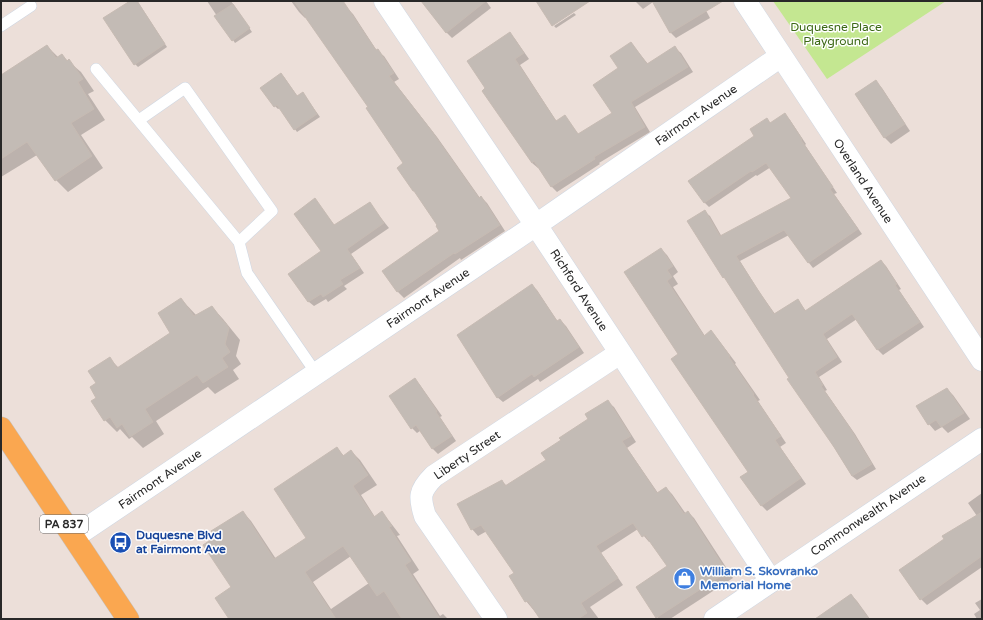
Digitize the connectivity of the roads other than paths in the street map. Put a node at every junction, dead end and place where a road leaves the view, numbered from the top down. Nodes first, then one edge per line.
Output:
1 (385, 1) edge
2 (745, 1) edge
3 (33, 3) edge
4 (1, 26) edge
5 (781, 56) junction
6 (96, 69) dead end
7 (138, 120) junction
8 (536, 225) junction
9 (239, 242) junction
10 (620, 353) junction
11 (982, 360) edge
12 (316, 374) junction
13 (1, 428) edge
14 (982, 439) edge
15 (74, 537) junction
16 (771, 581) junction
17 (128, 619) edge
18 (496, 619) edge
19 (715, 619) edge

1 - 8 street, Richford Avenue
2 - 5 street, Overland Avenue
3 - 4 lane
5 - 8 street, Fairmont Avenue
5 - 11 street, Overland Avenue
6 - 7 lane
7 - 9 lane
7 - 9 lane
8 - 10 street, Richford Avenue
8 - 12 street, Fairmont Avenue
9 - 12 lane
10 - 16 street, Richford Avenue
10 - 18 street, Liberty Street
12 - 15 street, Fairmont Avenue
13 - 15 main road, PA 837
14 - 16 street, Commonwealth Avenue
15 - 17 main road, PA 837
16 - 19 street, Commonwealth Avenue

